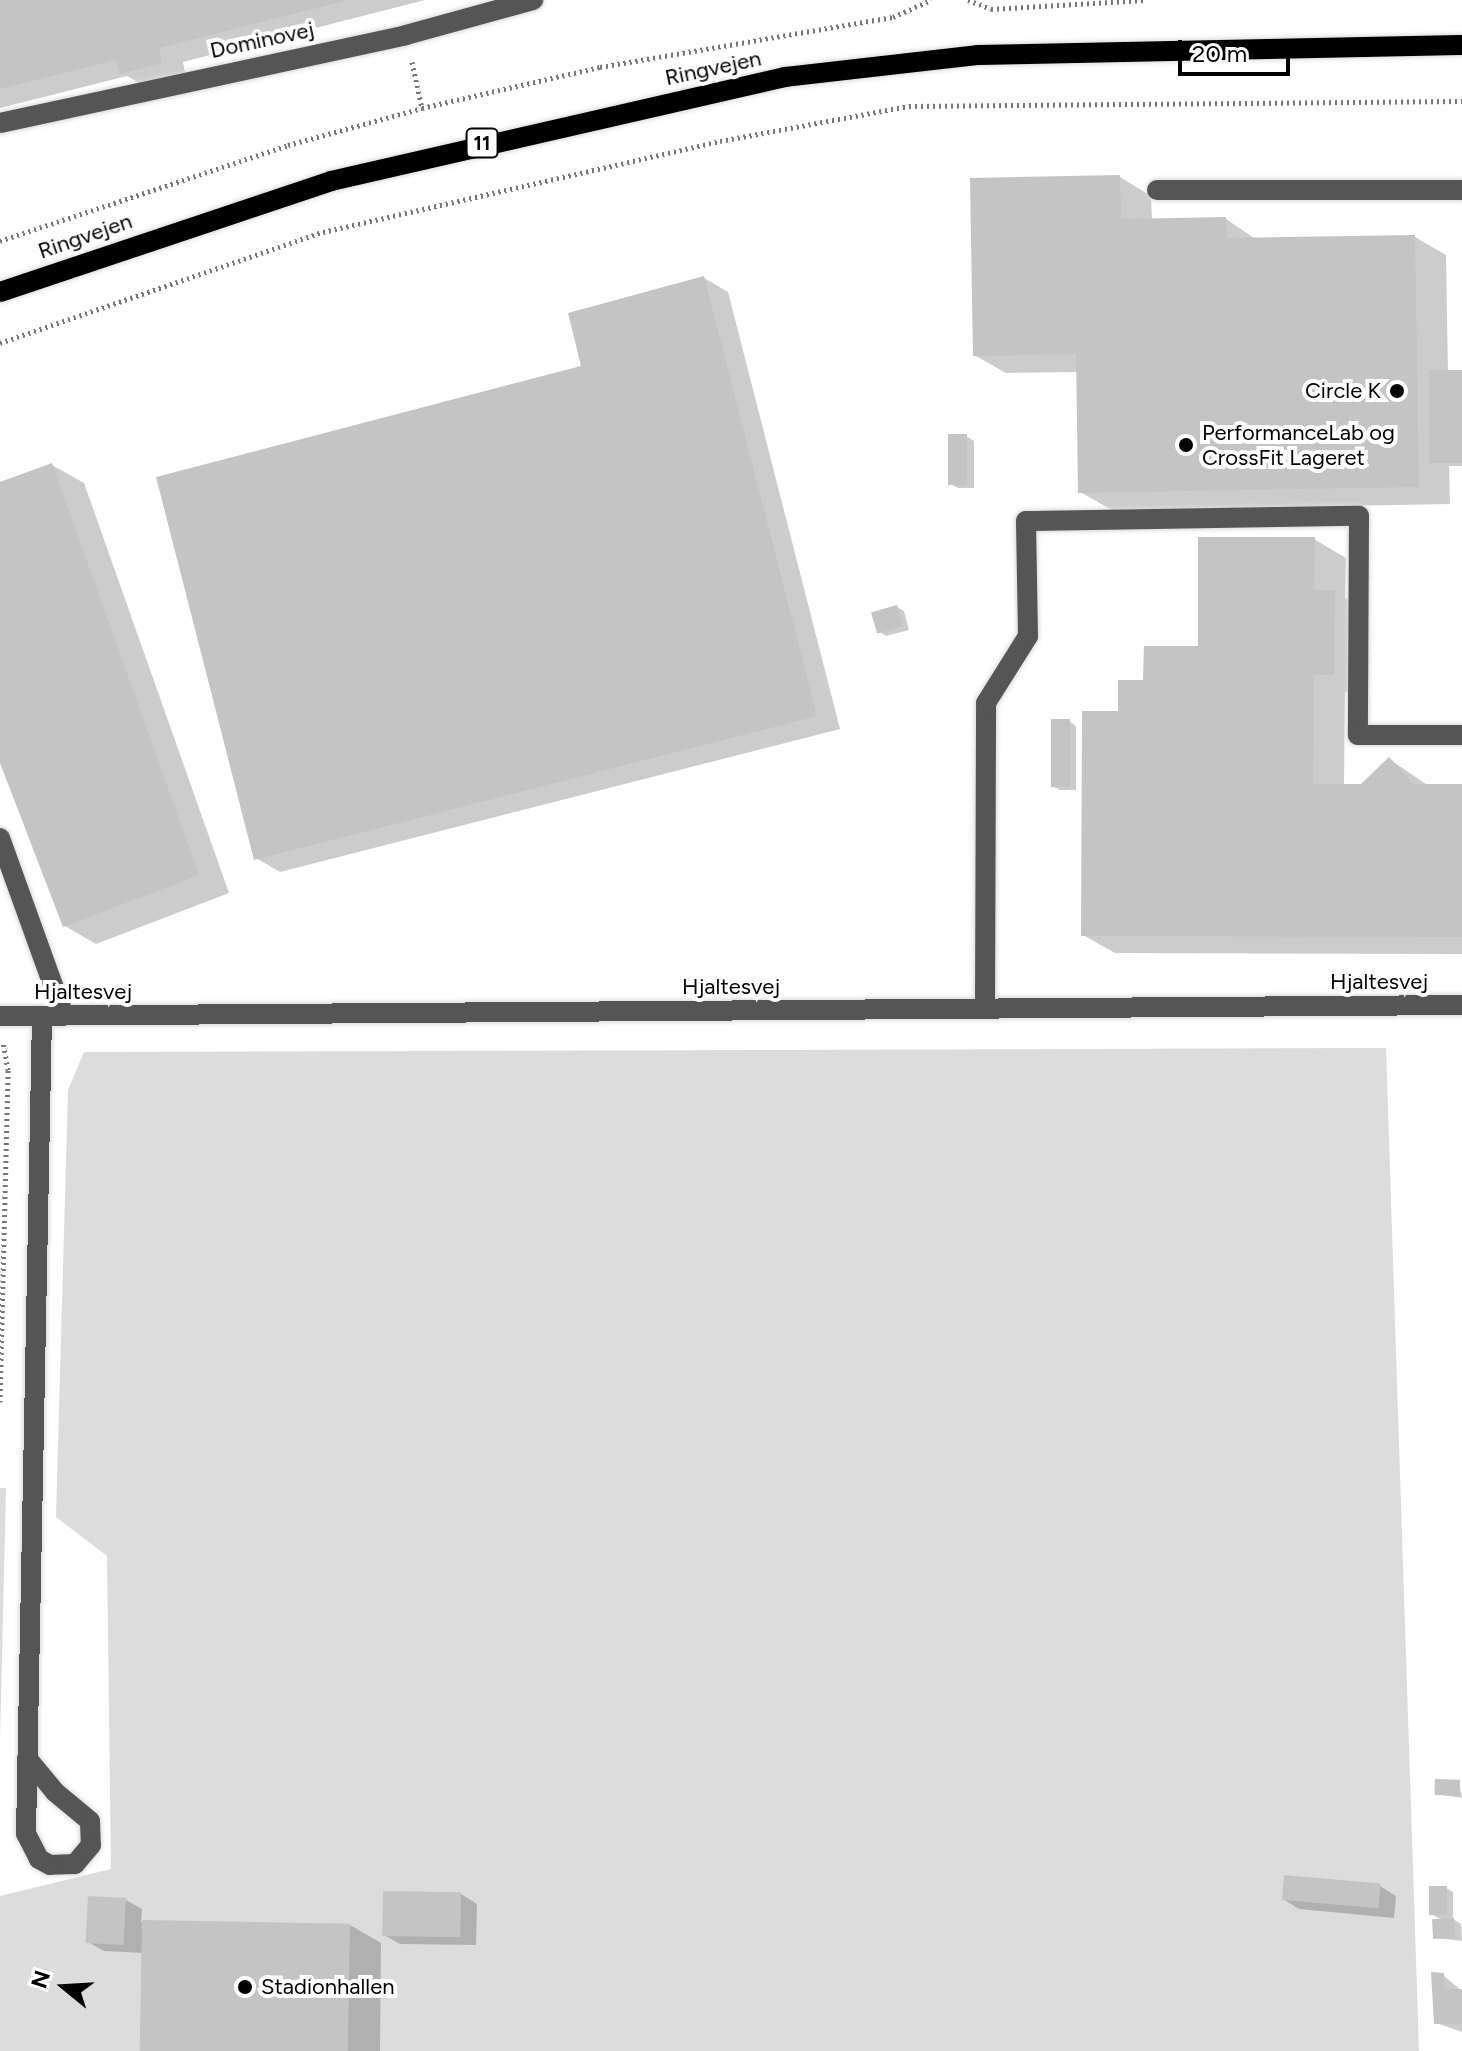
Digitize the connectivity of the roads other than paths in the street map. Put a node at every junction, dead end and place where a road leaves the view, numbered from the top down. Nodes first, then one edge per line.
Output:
1 (533, 0) edge
2 (1462, 45) edge
3 (0, 123) edge
4 (1157, 190) dead end
5 (1462, 190) edge
6 (0, 292) edge
7 (1462, 735) edge
8 (0, 838) edge
9 (1462, 1005) edge
10 (985, 1009) junction
11 (0, 1016) edge
12 (42, 1016) junction
13 (64, 1016) junction
14 (27, 1758) junction

1 - 3 street, Dominovej
2 - 6 main road, Ringvejen / 11
4 - 5 street
7 - 10 street
8 - 13 street
9 - 10 street, Hjaltesvej
10 - 13 street, Hjaltesvej
11 - 12 street, Hjaltesvej
12 - 13 street, Hjaltesvej
12 - 14 street
14 - 14 street

